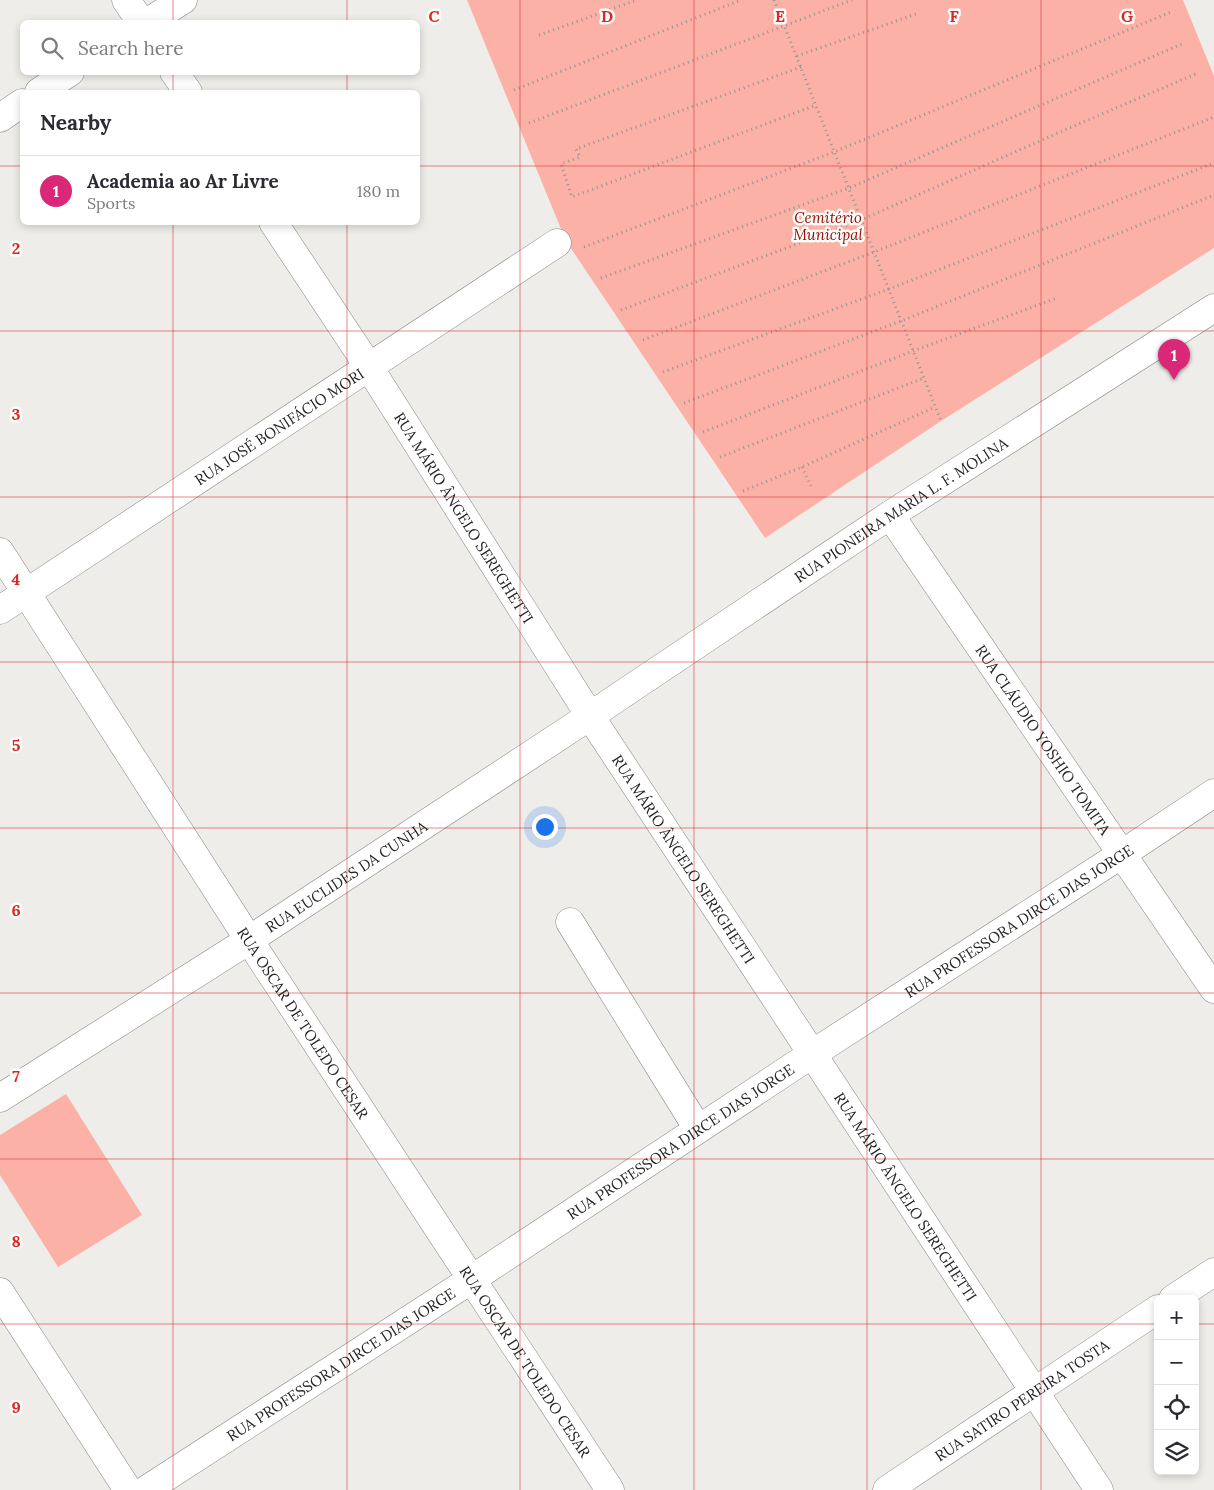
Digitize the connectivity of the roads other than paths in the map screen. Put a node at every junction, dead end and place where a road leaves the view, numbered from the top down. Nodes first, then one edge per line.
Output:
1 (126, 0) edge
2 (183, 0) edge
3 (140, 20) edge
4 (151, 20) edge
5 (65, 75) edge
6 (176, 75) edge
7 (42, 90) edge
8 (187, 90) edge
9 (20, 104) edge
10 (0, 118) edge
11 (276, 225) edge
12 (568, 246) road end
13 (1214, 308) edge
14 (369, 367) junction
15 (890, 515) junction
16 (0, 552) edge
17 (27, 592) junction
18 (0, 610) edge
19 (590, 716) junction
20 (1214, 793) edge
21 (1122, 854) junction
22 (570, 922) dead end
23 (249, 940) junction
24 (1214, 989) edge
25 (812, 1054) junction
26 (0, 1098) edge
27 (698, 1129) junction
28 (1214, 1272) edge
29 (472, 1279) junction
30 (0, 1292) edge
31 (1179, 1295) edge
32 (1154, 1312) edge
33 (1034, 1391) junction
34 (128, 1490) edge
35 (146, 1490) edge
36 (610, 1490) edge
37 (887, 1490) edge
38 (1099, 1490) edge

1 - 3 street
2 - 4 street
5 - 7 street
6 - 8 street
9 - 10 street
11 - 14 street, RUA MÁRIO ÂNGELO SEREGHETTI
12 - 14 street, RUA JOSÉ BONIFÁCIO MORI
13 - 15 street, RUA PIONEIRA MARIA L. F. MOLINA
14 - 17 street, RUA JOSÉ BONIFÁCIO MORI
14 - 19 street, RUA MÁRIO ÂNGELO SEREGHETTI
15 - 19 street, RUA PIONEIRA MARIA L. F. MOLINA
15 - 21 street, RUA CLÁUDIO YOSHIO TOMITA
16 - 17 street, RUA OSCAR DE TOLEDO CESAR
17 - 18 street, RUA JOSÉ BONIFÁCIO MORI
17 - 23 street, RUA OSCAR DE TOLEDO CESAR
19 - 23 street, RUA EUCLIDES DA CUNHA
19 - 25 street, RUA MÁRIO ÂNGELO SEREGHETTI
20 - 21 street, RUA PROFESSORA DIRCE DIAS JORGE
21 - 24 street, RUA CLÁUDIO YOSHIO TOMITA
21 - 25 street, RUA PROFESSORA DIRCE DIAS JORGE
22 - 27 street
23 - 26 street, RUA EUCLIDES DA CUNHA
23 - 29 street, RUA OSCAR DE TOLEDO CESAR
25 - 27 street, RUA PROFESSORA DIRCE DIAS JORGE
25 - 33 street, RUA MÁRIO ÂNGELO SEREGHETTI
27 - 29 street, RUA PROFESSORA DIRCE DIAS JORGE
28 - 31 street
29 - 35 street, RUA PROFESSORA DIRCE DIAS JORGE
29 - 36 street, RUA OSCAR DE TOLEDO CESAR
30 - 34 street
32 - 33 street, RUA SATIRO PEREIRA TOSTA
33 - 37 street, RUA SATIRO PEREIRA TOSTA
33 - 38 street, RUA MÁRIO ÂNGELO SEREGHETTI

